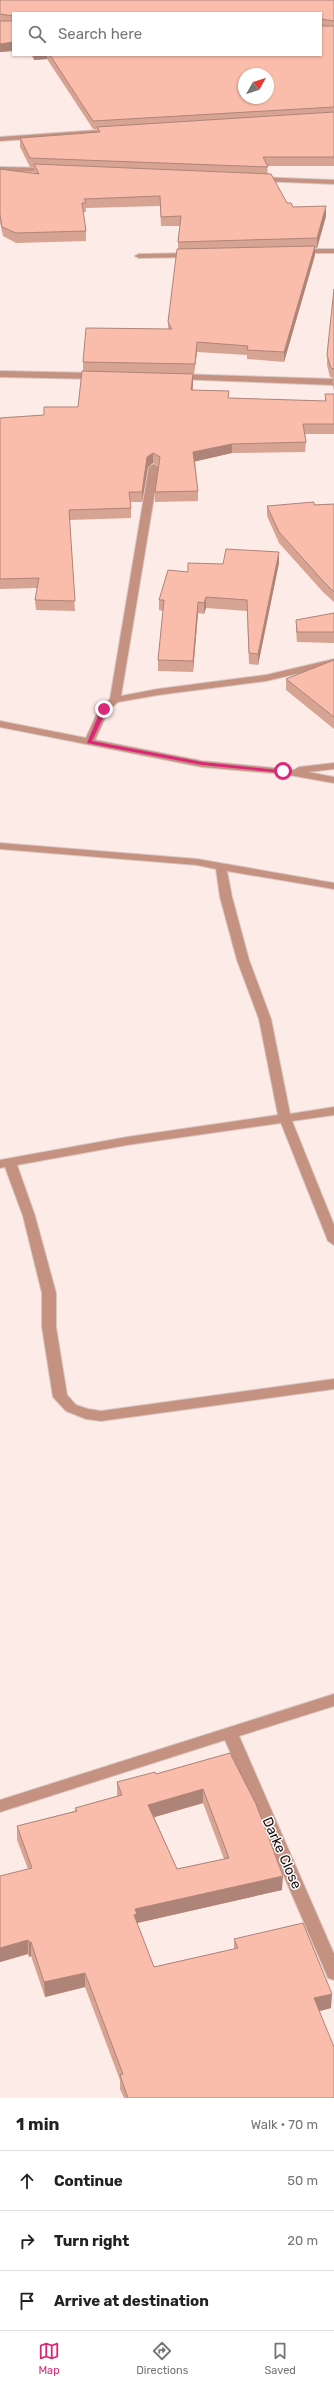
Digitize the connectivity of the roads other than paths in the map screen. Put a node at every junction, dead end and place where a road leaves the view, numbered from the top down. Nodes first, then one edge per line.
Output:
1 (118, 130) edge
2 (0, 139) edge
3 (0, 169) edge
4 (57, 170) edge
5 (247, 178) edge
6 (334, 182) edge
7 (334, 251) edge
8 (289, 252) edge
9 (202, 254) edge
10 (139, 256) dead end
11 (0, 374) edge
12 (104, 376) edge
13 (164, 377) edge
14 (334, 382) edge
15 (154, 467) dead end
16 (334, 662) edge
17 (115, 700) junction
18 (0, 724) edge
19 (89, 742) junction
20 (334, 766) edge
21 (283, 771) junction
22 (334, 780) edge
23 (0, 846) edge
24 (221, 866) junction
25 (334, 886) edge
26 (334, 1112) edge
27 (285, 1118) junction
28 (5, 1164) edge
29 (334, 1242) edge
30 (334, 1384) edge
31 (334, 1700) edge
32 (230, 1733) junction
33 (0, 1806) edge
34 (334, 1973) edge

1 - 2 street
3 - 4 street
5 - 6 street
7 - 8 street
9 - 10 street
11 - 12 street
13 - 14 street
15 - 17 street
16 - 17 street
17 - 19 street
18 - 19 street
19 - 21 street
20 - 21 street
21 - 22 street
23 - 24 street
24 - 25 street
24 - 27 street
26 - 27 street
27 - 28 street
27 - 29 street
28 - 30 street
31 - 32 street
32 - 33 street
32 - 34 street, Darke Close

